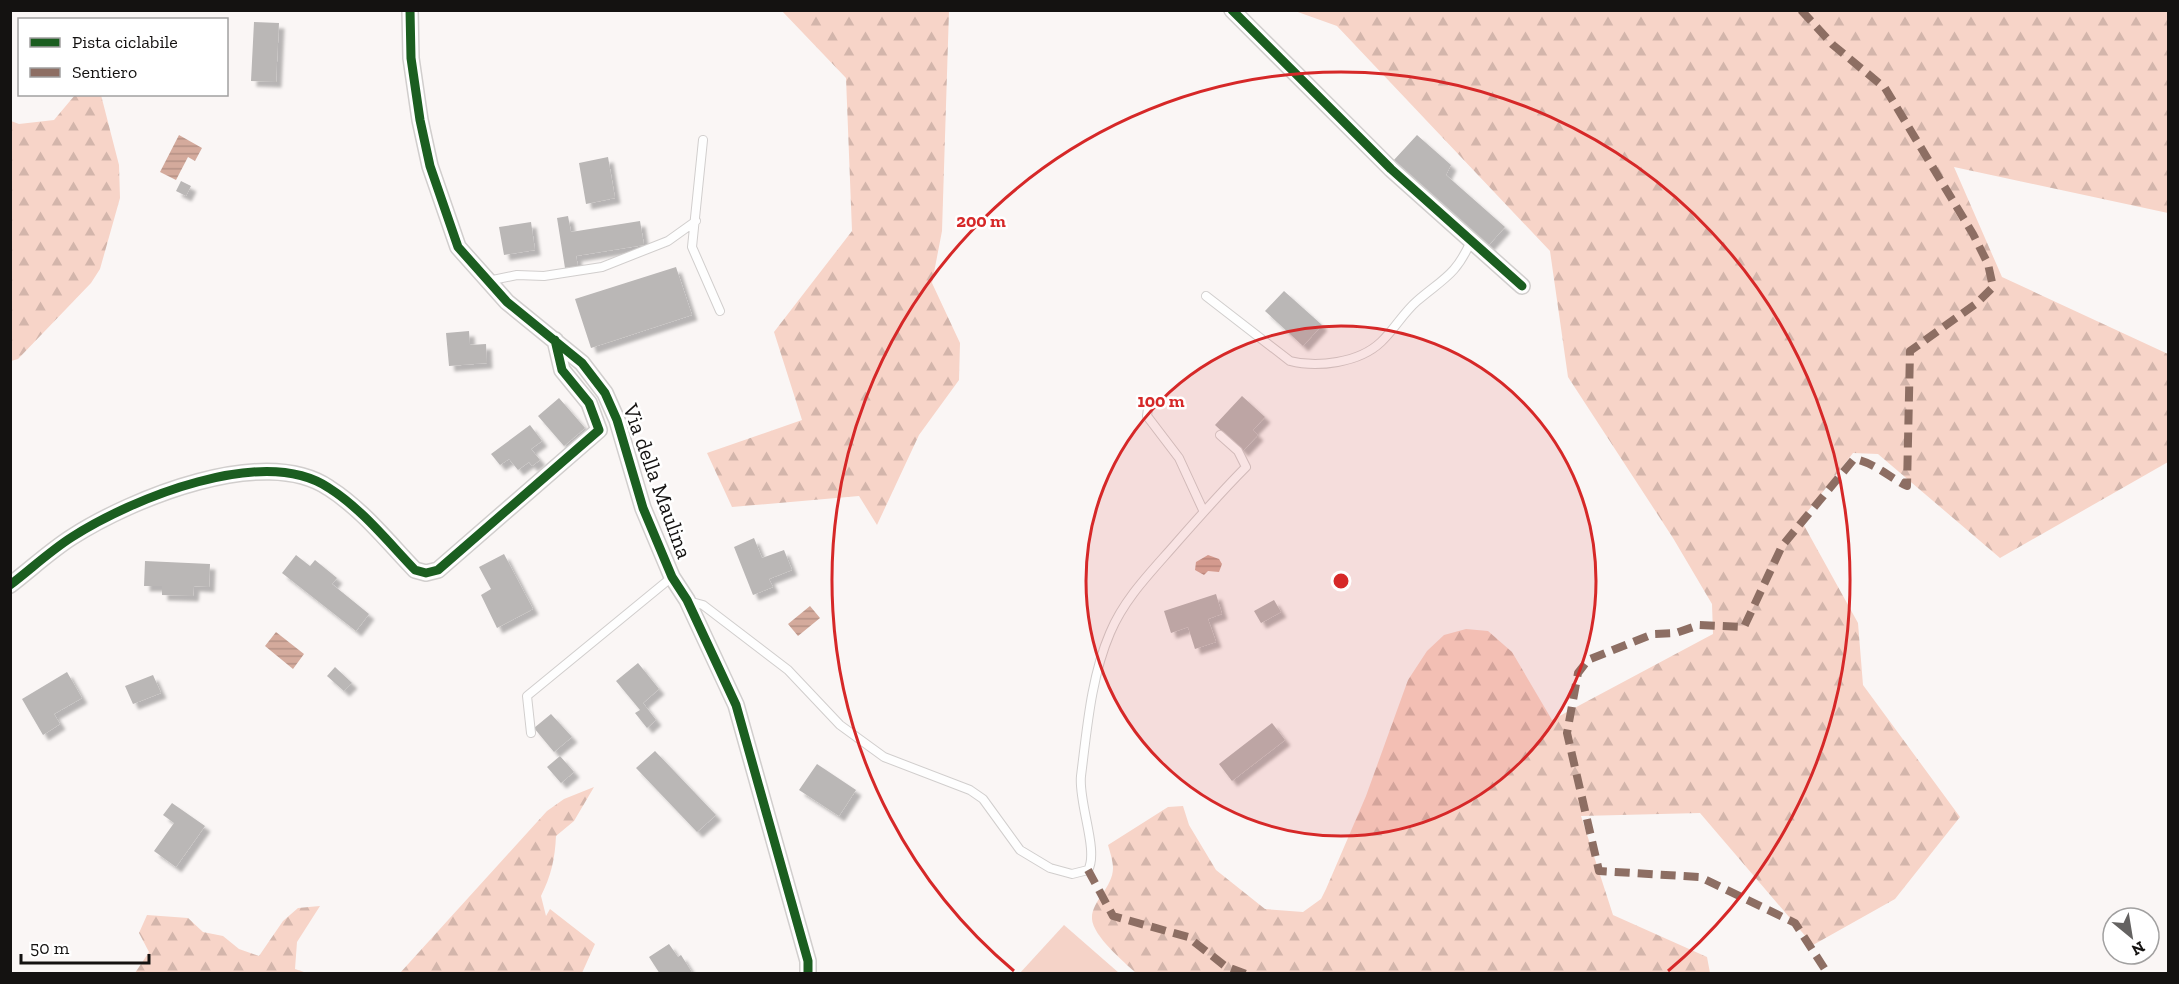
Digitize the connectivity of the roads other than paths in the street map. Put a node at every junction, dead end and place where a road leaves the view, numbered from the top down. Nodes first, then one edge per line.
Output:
1 (410, 10) edge
2 (1232, 10) edge
3 (703, 140) dead end
4 (696, 222) junction
5 (1471, 241) junction
6 (486, 281) junction
7 (1522, 286) dead end
8 (1206, 296) dead end
9 (720, 311) dead end
10 (555, 340) junction
11 (1149, 401) dead end
12 (1220, 435) dead end
13 (1203, 510) junction
14 (672, 577) junction
15 (10, 585) edge
16 (687, 600) junction
17 (531, 733) dead end
18 (808, 974) edge

1 - 6 street, Via della Maulina
2 - 5 street
3 - 4 lane
4 - 6 lane
4 - 9 lane
5 - 7 street
5 - 8 lane
6 - 10 street, Via della Maulina
10 - 14 street, Via della Maulina
10 - 15 street
11 - 13 lane
12 - 13 lane
13 - 16 lane
14 - 16 street, Via della Maulina
14 - 17 lane
16 - 18 street, Via della Maulina

